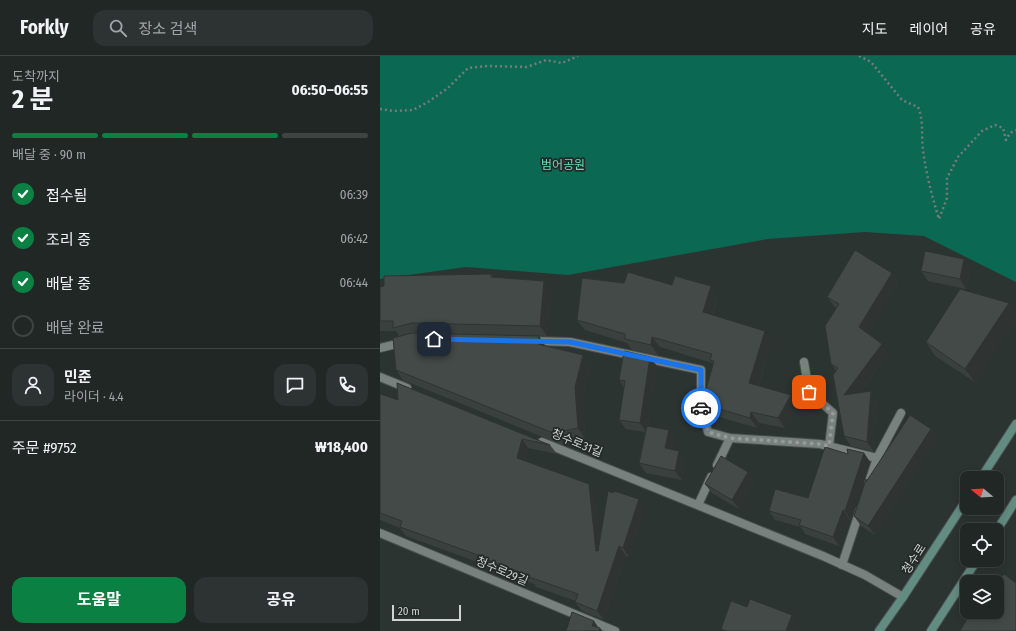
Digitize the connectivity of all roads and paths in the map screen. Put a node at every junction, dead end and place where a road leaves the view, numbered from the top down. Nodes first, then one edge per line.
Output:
1 (578, 56) edge
2 (859, 56) edge
3 (380, 109) edge
4 (1016, 130) edge
5 (413, 340) edge
6 (522, 341) edge
7 (380, 348) edge
8 (804, 362) dead end
9 (380, 377) edge
10 (417, 392) edge
11 (901, 413) dead end
12 (1016, 424) edge
13 (730, 438) junction
14 (535, 440) edge
15 (829, 446) junction
16 (877, 458) junction
17 (986, 471) edge
18 (867, 487) edge
19 (1016, 500) edge
20 (863, 501) edge
21 (698, 505) junction
22 (960, 510) edge
23 (1001, 523) edge
24 (380, 533) edge
25 (842, 565) junction
26 (972, 567) edge
27 (903, 597) junction
28 (615, 631) edge
29 (879, 631) edge
30 (931, 631) edge

1 - 3 path
2 - 4 path
5 - 7 street
6 - 13 street
8 - 15 street
9 - 10 street
11 - 16 street
12 - 17 main road
13 - 15 street
13 - 21 street
14 - 21 street, 청수로31길
15 - 16 street
16 - 18 street
19 - 23 main road
20 - 25 street
21 - 25 street, 청수로31길
22 - 27 main road, 청수로
24 - 28 street, 청수로29길
25 - 27 street, 청수로31길
26 - 30 main road
27 - 29 main road, 청수로

